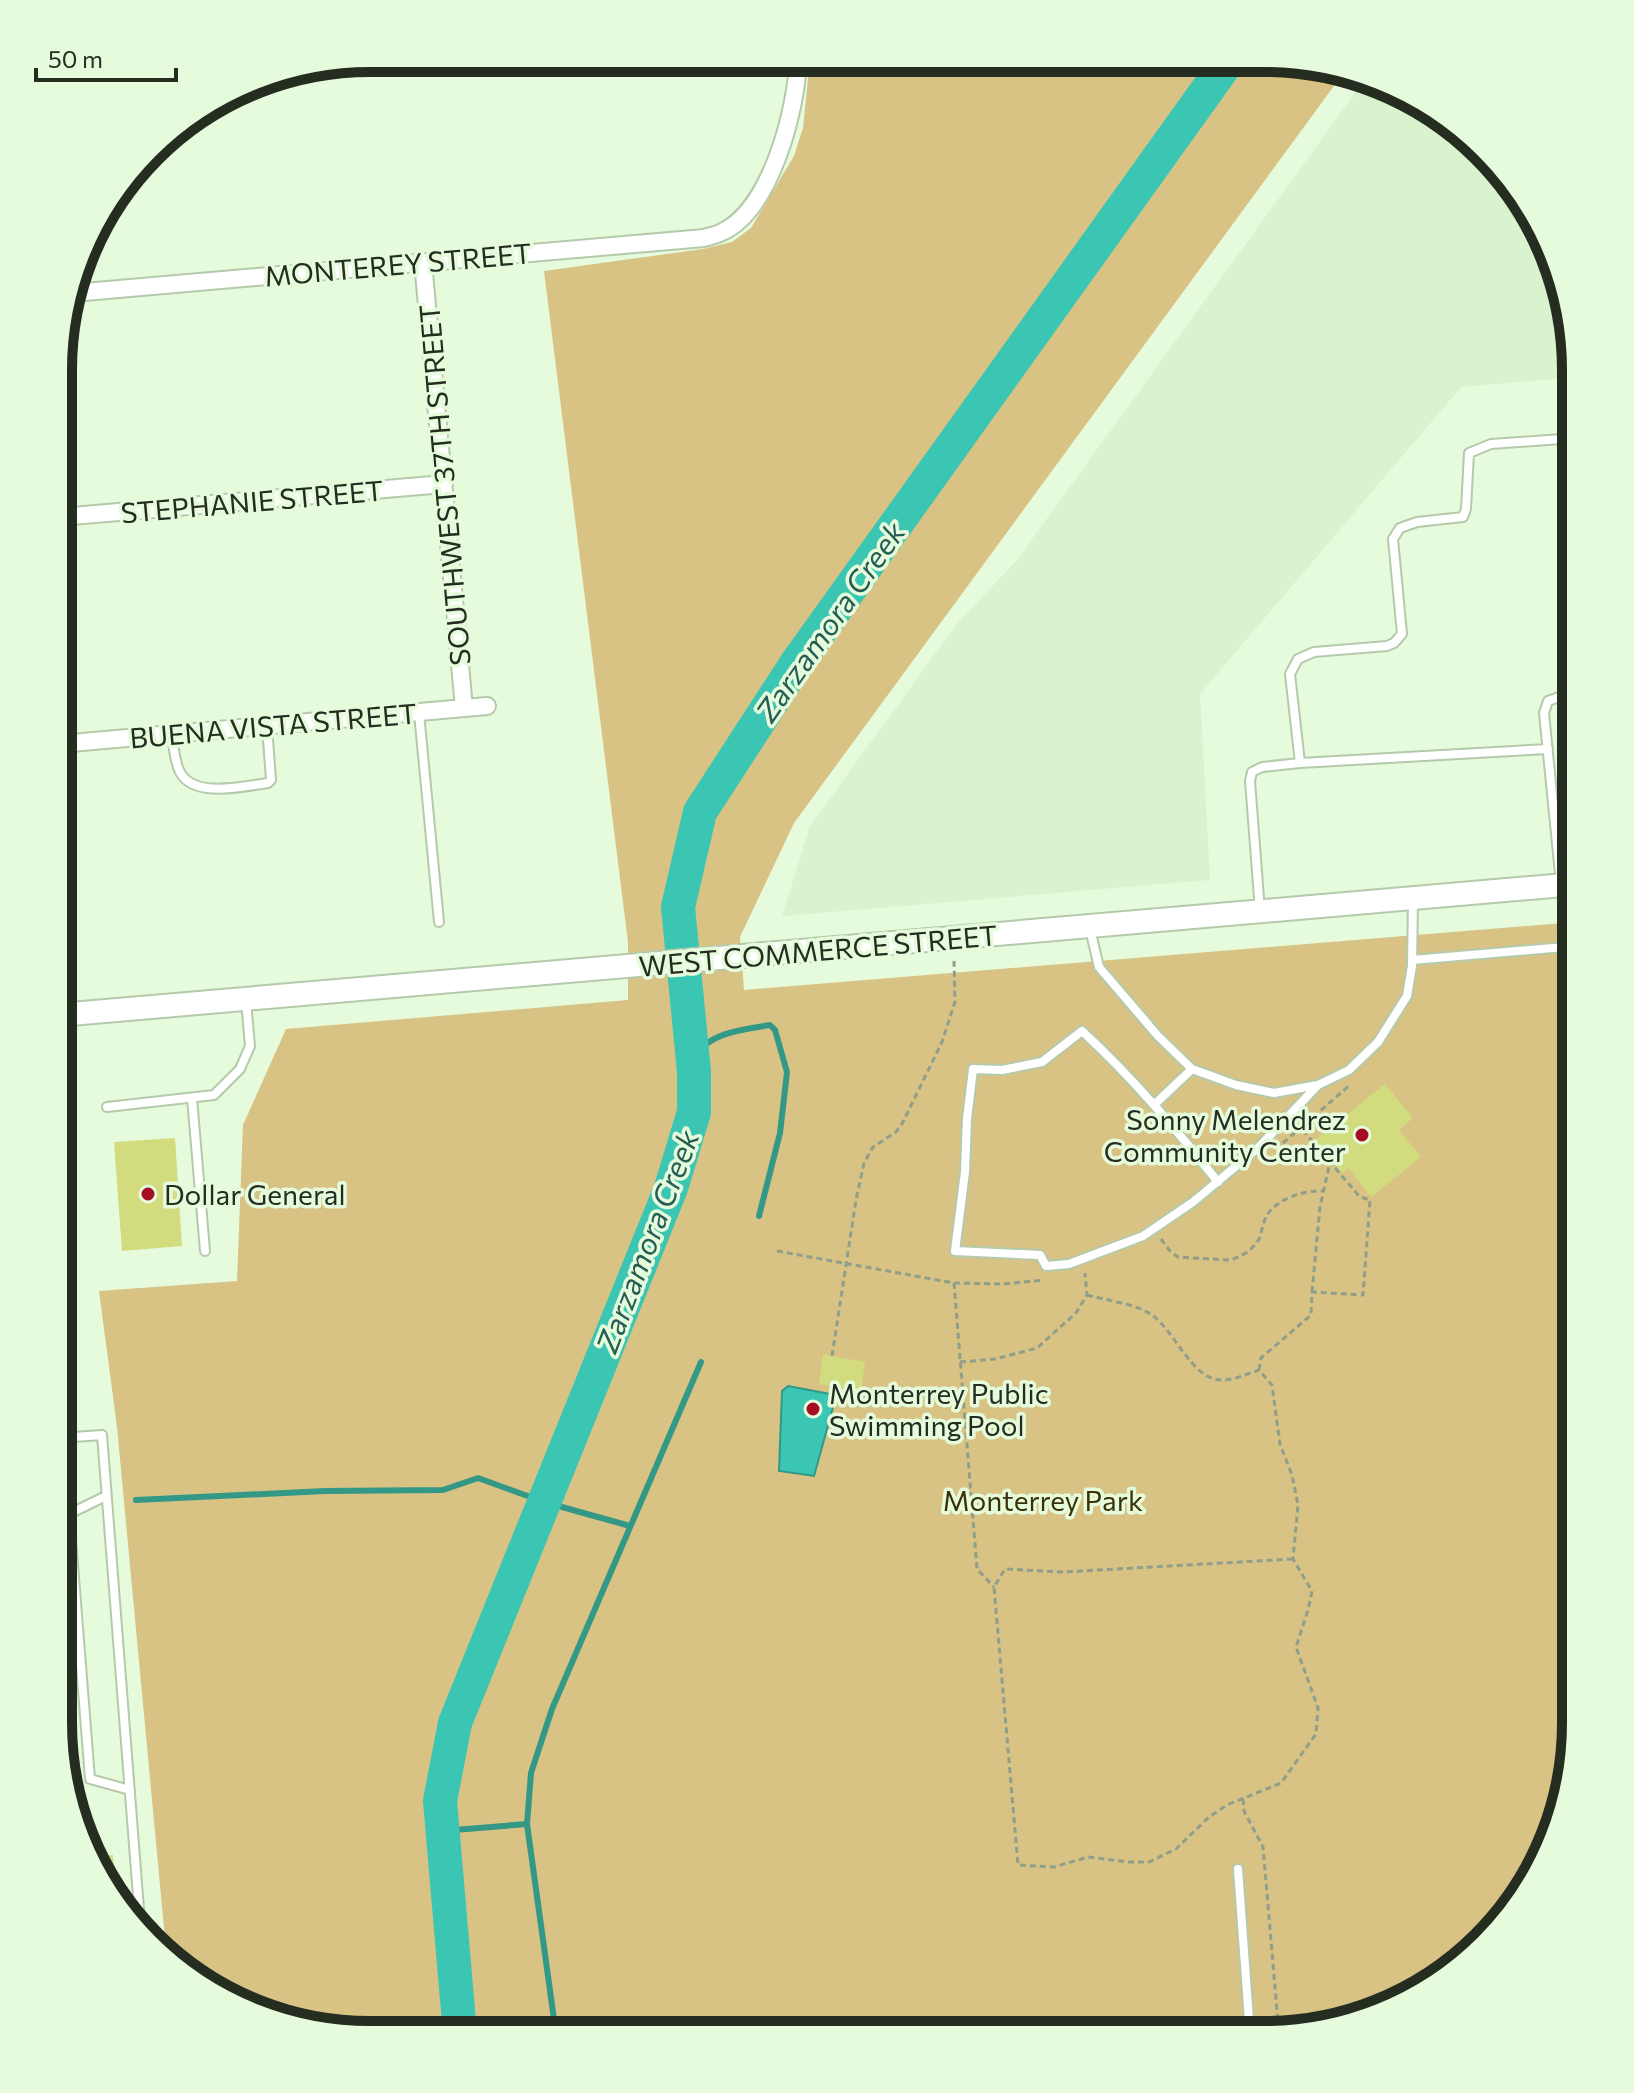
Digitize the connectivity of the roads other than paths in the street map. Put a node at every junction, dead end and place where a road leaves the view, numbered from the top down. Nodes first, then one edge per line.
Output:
1 (797, 72) edge
2 (423, 262) junction
3 (82, 292) edge
4 (1562, 439) edge
5 (444, 484) junction
6 (72, 516) edge
7 (1562, 696) edge
8 (487, 706) dead end
9 (464, 708) junction
10 (419, 712) junction
11 (267, 726) junction
12 (172, 734) junction
13 (72, 743) edge
14 (1548, 749) junction
15 (1300, 763) junction
16 (1557, 845) junction
17 (1562, 845) edge
18 (1562, 863) edge
19 (1562, 885) edge
20 (1413, 898) junction
21 (1260, 911) junction
22 (439, 922) dead end
23 (1090, 926) junction
24 (1562, 947) edge
25 (1412, 960) junction
26 (246, 999) junction
27 (72, 1014) edge
28 (1192, 1069) junction
29 (1318, 1085) junction
30 (192, 1098) junction
31 (1155, 1104) junction
32 (107, 1107) dead end
33 (1218, 1182) junction
34 (205, 1251) dead end
35 (72, 1437) edge
36 (106, 1496) junction
37 (72, 1513) edge
38 (72, 1552) edge
39 (130, 1790) junction
40 (1238, 1869) dead end
41 (137, 1907) edge
42 (1249, 2021) edge

1 - 2 street, MONTEREY STREET
2 - 3 street, MONTEREY STREET
2 - 5 street, SOUTHWEST 37TH STREET
4 - 15 lane
5 - 6 street, STEPHANIE STREET
5 - 9 street, SOUTHWEST 37TH STREET
7 - 14 lane
8 - 9 street, BUENA VISTA STREET
9 - 10 street, BUENA VISTA STREET
10 - 11 street, BUENA VISTA STREET
10 - 22 lane
11 - 12 street, BUENA VISTA STREET
11 - 12 lane
12 - 13 street, BUENA VISTA STREET
14 - 15 lane
14 - 16 lane
15 - 21 lane
16 - 17 lane
16 - 18 lane
19 - 20 main road, WEST COMMERCE STREET
20 - 21 main road, WEST COMMERCE STREET
20 - 25 lane
21 - 23 main road, WEST COMMERCE STREET
23 - 26 main road, WEST COMMERCE STREET
23 - 28 lane
24 - 25 lane
25 - 29 lane
26 - 27 main road, WEST COMMERCE STREET
26 - 30 lane
28 - 29 lane
28 - 31 lane
29 - 33 lane
30 - 32 lane
30 - 34 lane
31 - 33 lane
31 - 33 lane
35 - 36 lane
36 - 37 lane
36 - 39 lane
38 - 39 lane
39 - 41 lane
40 - 42 lane

